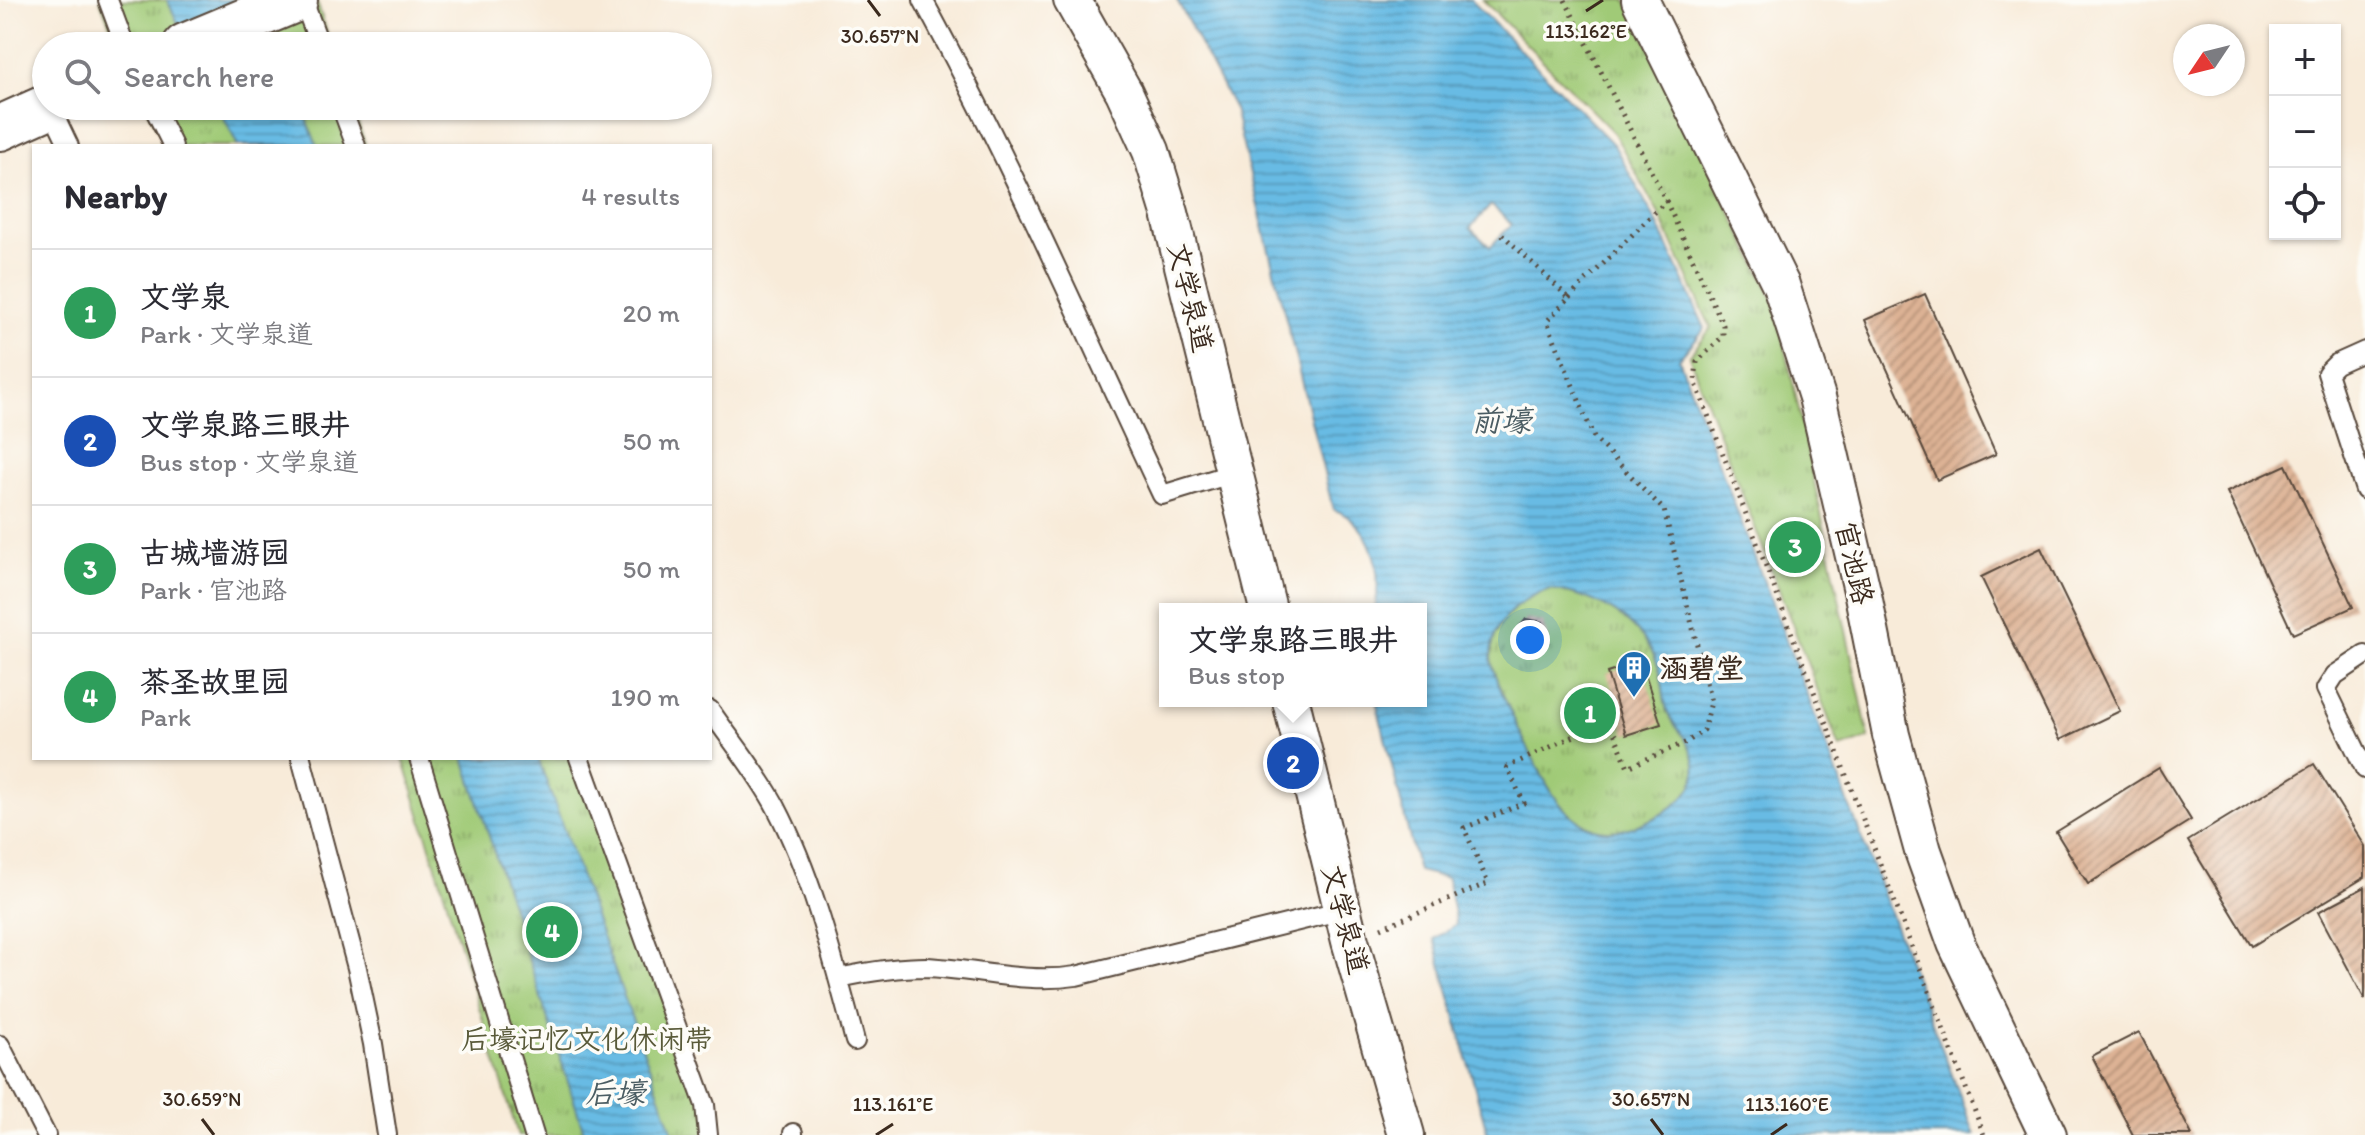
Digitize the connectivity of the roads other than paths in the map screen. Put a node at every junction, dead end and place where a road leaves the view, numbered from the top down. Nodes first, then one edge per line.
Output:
1 (108, 0) edge
2 (923, 0) edge
3 (1072, 0) edge
4 (1640, 0) edge
5 (295, 1) edge
6 (120, 32) edge
7 (219, 32) edge
8 (312, 32) edge
9 (32, 114) edge
10 (57, 120) edge
11 (160, 120) edge
12 (346, 120) edge
13 (0, 128) edge
14 (68, 144) edge
15 (172, 144) edge
16 (355, 144) edge
17 (2365, 351) edge
18 (1234, 473) junction
19 (2365, 490) edge
20 (1266, 603) edge
21 (2365, 655) edge
22 (1292, 707) edge
23 (712, 713) edge
24 (302, 760) edge
25 (420, 760) edge
26 (580, 760) edge
27 (2365, 769) edge
28 (1346, 926) junction
29 (839, 978) junction
30 (855, 1041) dead end
31 (0, 1045) edge
32 (46, 1135) edge
33 (387, 1135) edge
34 (534, 1135) edge
35 (708, 1135) edge
36 (1406, 1135) edge
37 (2048, 1135) edge

1 - 6 lane
2 - 18 lane
3 - 18 street, 文学泉道
4 - 37 street, 官池路
5 - 7 street
5 - 8 lane
9 - 13 street
10 - 14 lane
11 - 15 lane
12 - 16 lane
17 - 19 lane
18 - 20 street, 文学泉道
21 - 27 lane
22 - 28 street, 文学泉道
23 - 29 lane
24 - 33 lane
25 - 34 lane
26 - 35 lane
28 - 29 lane
28 - 36 street, 文学泉道
29 - 30 lane
31 - 32 lane

